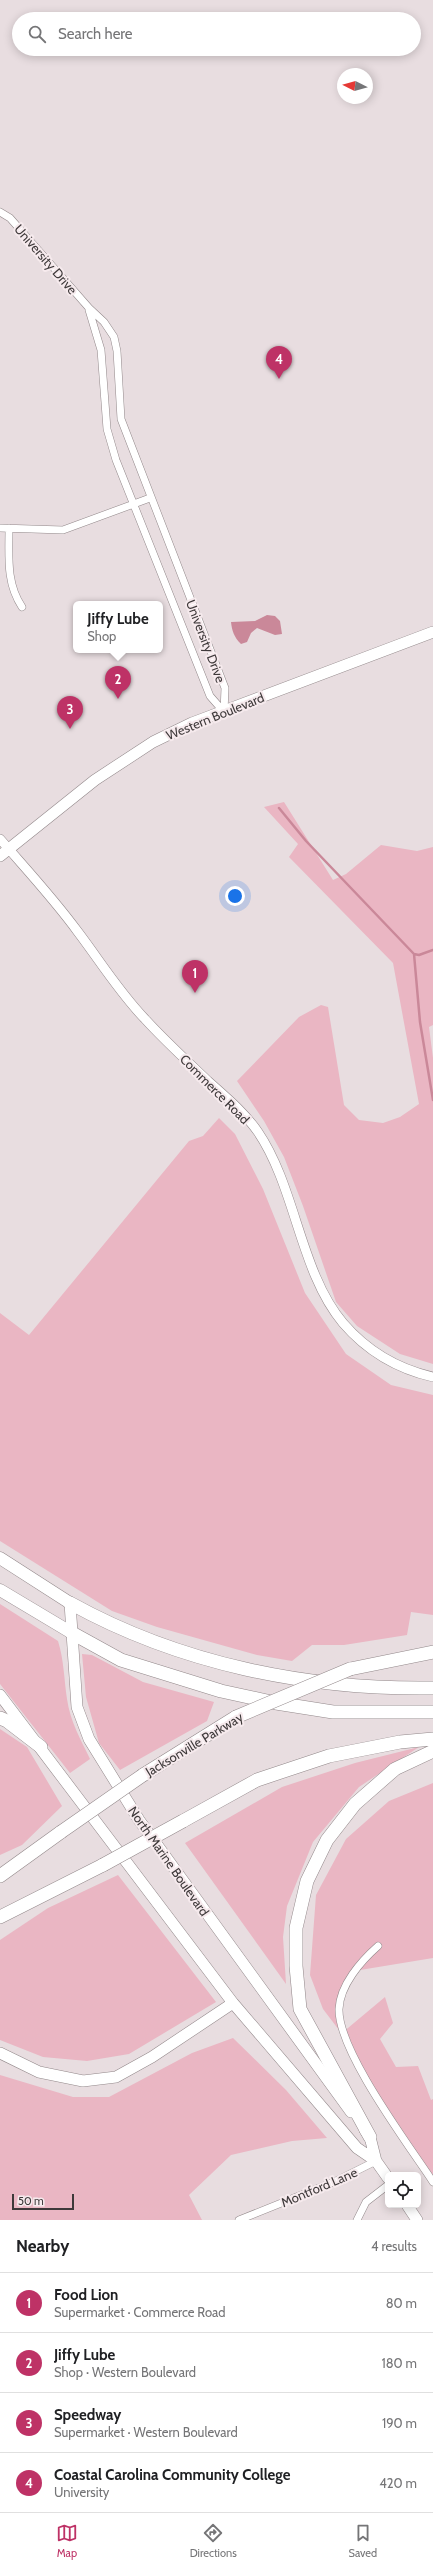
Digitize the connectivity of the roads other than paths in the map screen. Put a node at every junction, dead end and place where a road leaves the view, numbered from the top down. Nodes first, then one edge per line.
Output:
1 (0, 212) edge
2 (89, 308) junction
3 (150, 498) junction
4 (135, 504) junction
5 (0, 528) edge
6 (9, 528) junction
7 (22, 607) dead end
8 (433, 632) edge
9 (224, 712) junction
10 (0, 839) edge
11 (4, 852) edge
12 (433, 1377) edge
13 (0, 1558) edge
14 (0, 1590) edge
15 (70, 1603) junction
16 (72, 1633) junction
17 (433, 1652) edge
18 (433, 1688) edge
19 (0, 1695) edge
20 (433, 1712) edge
21 (0, 1718) edge
22 (433, 1739) edge
23 (41, 1747) junction
24 (433, 1751) edge
25 (0, 1876) edge
26 (0, 1917) edge
27 (378, 1946) dead end
28 (233, 2003) junction
29 (0, 2053) edge
30 (370, 2137) junction
31 (376, 2161) junction
32 (385, 2174) edge
33 (433, 2182) edge
34 (385, 2187) edge
35 (409, 2208) edge
36 (239, 2220) edge
37 (357, 2220) edge
38 (417, 2220) edge

1 - 2 street, University Drive
2 - 3 street, University Drive
2 - 4 street, University Drive
3 - 4 street
3 - 9 street, University Drive
4 - 6 street
4 - 9 street, University Drive
5 - 6 street
6 - 7 street
8 - 9 main road, Western Boulevard
9 - 11 main road, Western Boulevard
10 - 11 street, Commerce Road
11 - 12 street, Commerce Road
13 - 15 highway
14 - 16 highway
15 - 16 main road, North Marine Boulevard
15 - 18 highway
16 - 20 highway
16 - 30 main road, North Marine Boulevard
17 - 25 highway, Jacksonville Parkway, bridge
19 - 23 main road, North Marine Boulevard
21 - 23 highway
22 - 26 highway, bridge
23 - 28 main road, North Marine Boulevard
24 - 30 highway
27 - 33 street
28 - 29 main road
28 - 31 main road, North Marine Boulevard
30 - 31 main road, North Marine Boulevard
31 - 32 main road, North Marine Boulevard
31 - 36 street, Montford Lane
34 - 37 street
35 - 38 main road

